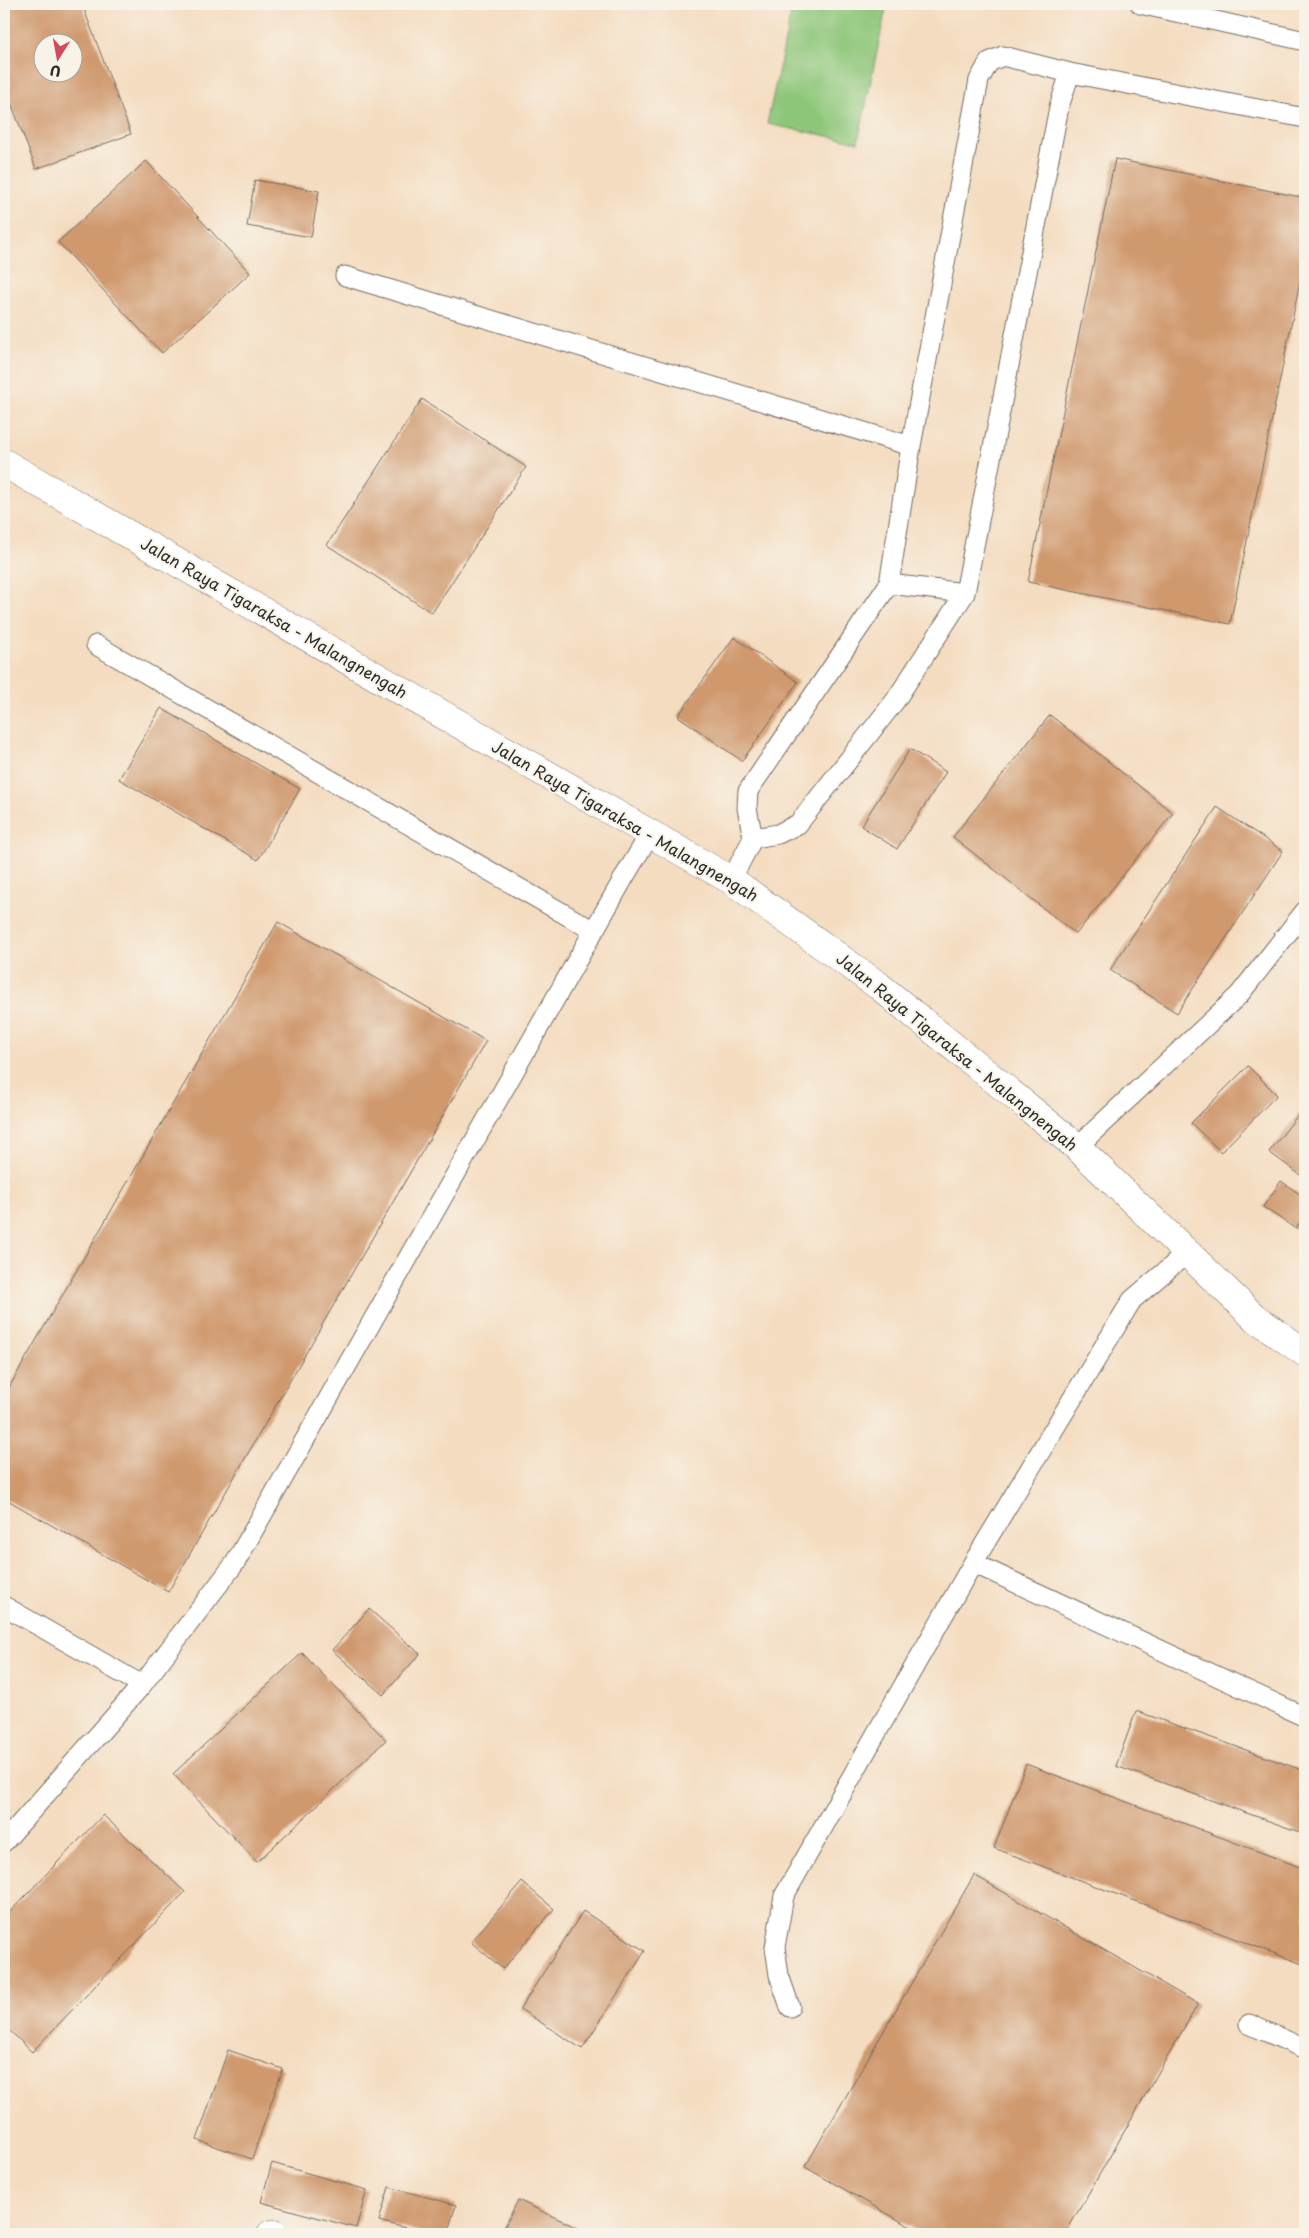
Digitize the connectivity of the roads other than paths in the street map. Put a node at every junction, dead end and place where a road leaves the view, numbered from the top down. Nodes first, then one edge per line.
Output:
1 (1140, 4) edge
2 (1305, 41) edge
3 (1070, 72) junction
4 (1305, 118) edge
5 (345, 276) dead end
6 (911, 446) junction
7 (4, 463) edge
8 (889, 584) junction
9 (965, 593) junction
10 (96, 645) dead end
11 (650, 834) junction
12 (753, 838) junction
13 (731, 880) junction
14 (1305, 911) edge
15 (594, 931) junction
16 (1077, 1147) junction
17 (1186, 1253) junction
18 (1305, 1353) edge
19 (972, 1563) junction
20 (4, 1606) edge
21 (142, 1685) junction
22 (1305, 1716) edge
23 (4, 1842) edge
24 (790, 2007) dead end
25 (1249, 2024) dead end
26 (1305, 2049) edge

1 - 2 lane
3 - 4 lane
3 - 6 lane
3 - 9 lane
5 - 6 lane
6 - 8 lane
7 - 11 main road, Jalan Raya Tigaraksa - Malangnengah
8 - 9 lane
8 - 12 lane
9 - 12 lane
10 - 15 lane
11 - 13 main road, Jalan Raya Tigaraksa - Malangnengah
11 - 15 lane
12 - 13 lane
13 - 16 main road, Jalan Raya Tigaraksa - Malangnengah
14 - 16 lane
15 - 21 lane
16 - 17 main road, Jalan Raya Tigaraksa - Malangnengah
17 - 18 main road, Jalan Raya Tigaraksa - Malangnengah
17 - 19 lane
19 - 22 lane
19 - 24 lane
20 - 21 lane
21 - 23 lane
25 - 26 lane

